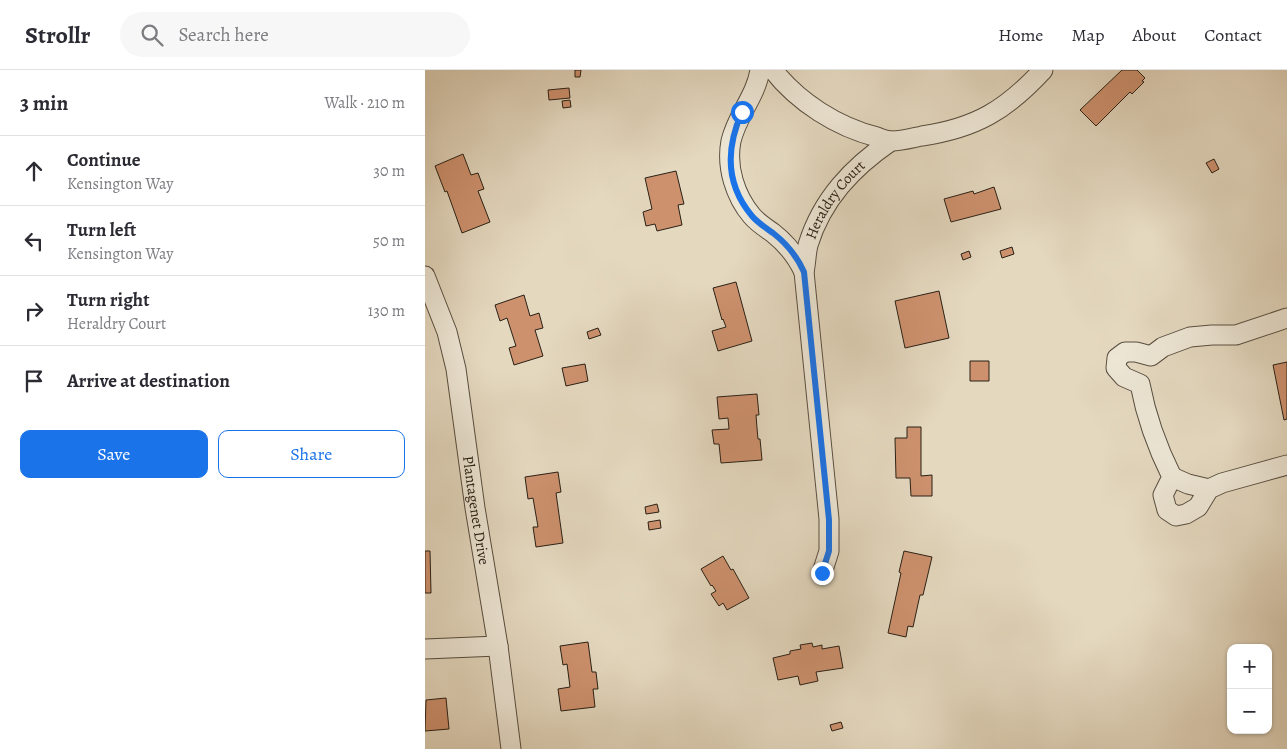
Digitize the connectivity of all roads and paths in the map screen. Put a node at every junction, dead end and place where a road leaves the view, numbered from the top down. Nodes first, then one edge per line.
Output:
1 (760, 70) edge
2 (773, 70) edge
3 (1043, 70) edge
4 (891, 141) junction
5 (804, 272) junction
6 (425, 276) edge
7 (1287, 318) edge
8 (1151, 356) junction
9 (1140, 384) junction
10 (1287, 465) edge
11 (1172, 477) junction
12 (1209, 489) junction
13 (822, 573) dead end
14 (498, 646) junction
15 (425, 649) edge
16 (511, 749) edge

1 - 5 street
2 - 4 street
3 - 4 street
4 - 5 street, Heraldry Court
5 - 13 street, Heraldry Court
6 - 14 street, Plantagenet Drive
7 - 8 street
8 - 9 street
8 - 9 street
9 - 11 street
10 - 12 street
11 - 12 street
11 - 12 street
14 - 15 street
14 - 16 street, Plantagenet Drive

